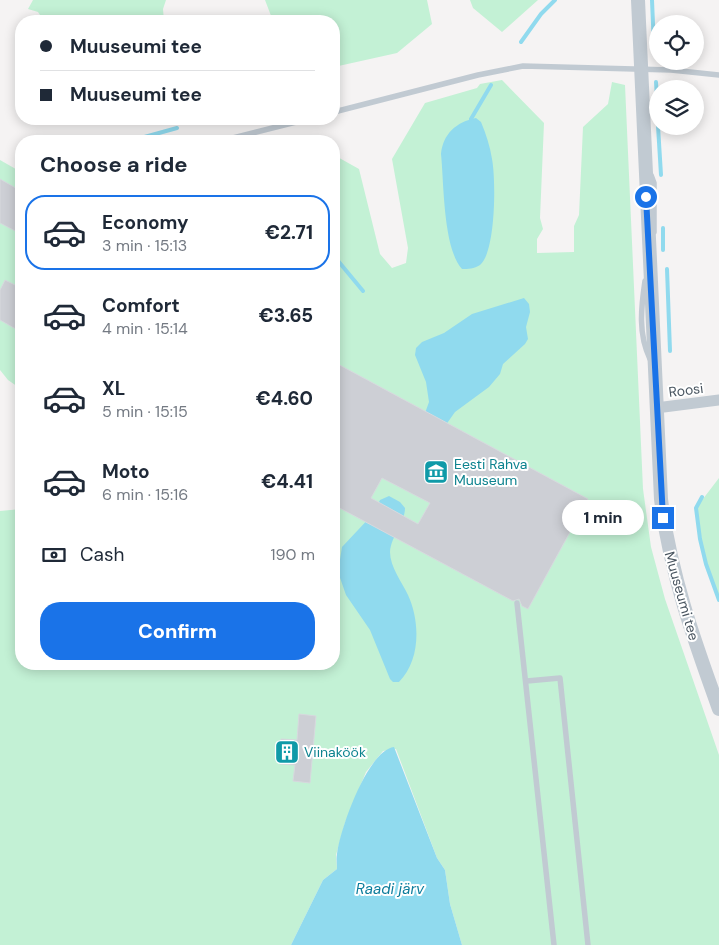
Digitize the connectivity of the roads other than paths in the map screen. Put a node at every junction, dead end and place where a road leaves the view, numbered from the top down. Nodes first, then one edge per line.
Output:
1 (638, 0) edge
2 (640, 69) junction
3 (719, 76) edge
4 (340, 110) edge
5 (284, 125) edge
6 (245, 135) edge
7 (719, 400) edge
8 (656, 408) junction
9 (518, 603) dead end
10 (528, 681) junction
11 (719, 709) edge
12 (554, 945) edge
13 (588, 945) edge

1 - 2 street, Muuseumi tee
2 - 3 lane
2 - 4 lane
2 - 8 street, Muuseumi tee
5 - 6 lane
7 - 8 street, Roosi
8 - 11 street, Muuseumi tee
9 - 10 lane
10 - 12 lane
10 - 13 lane

